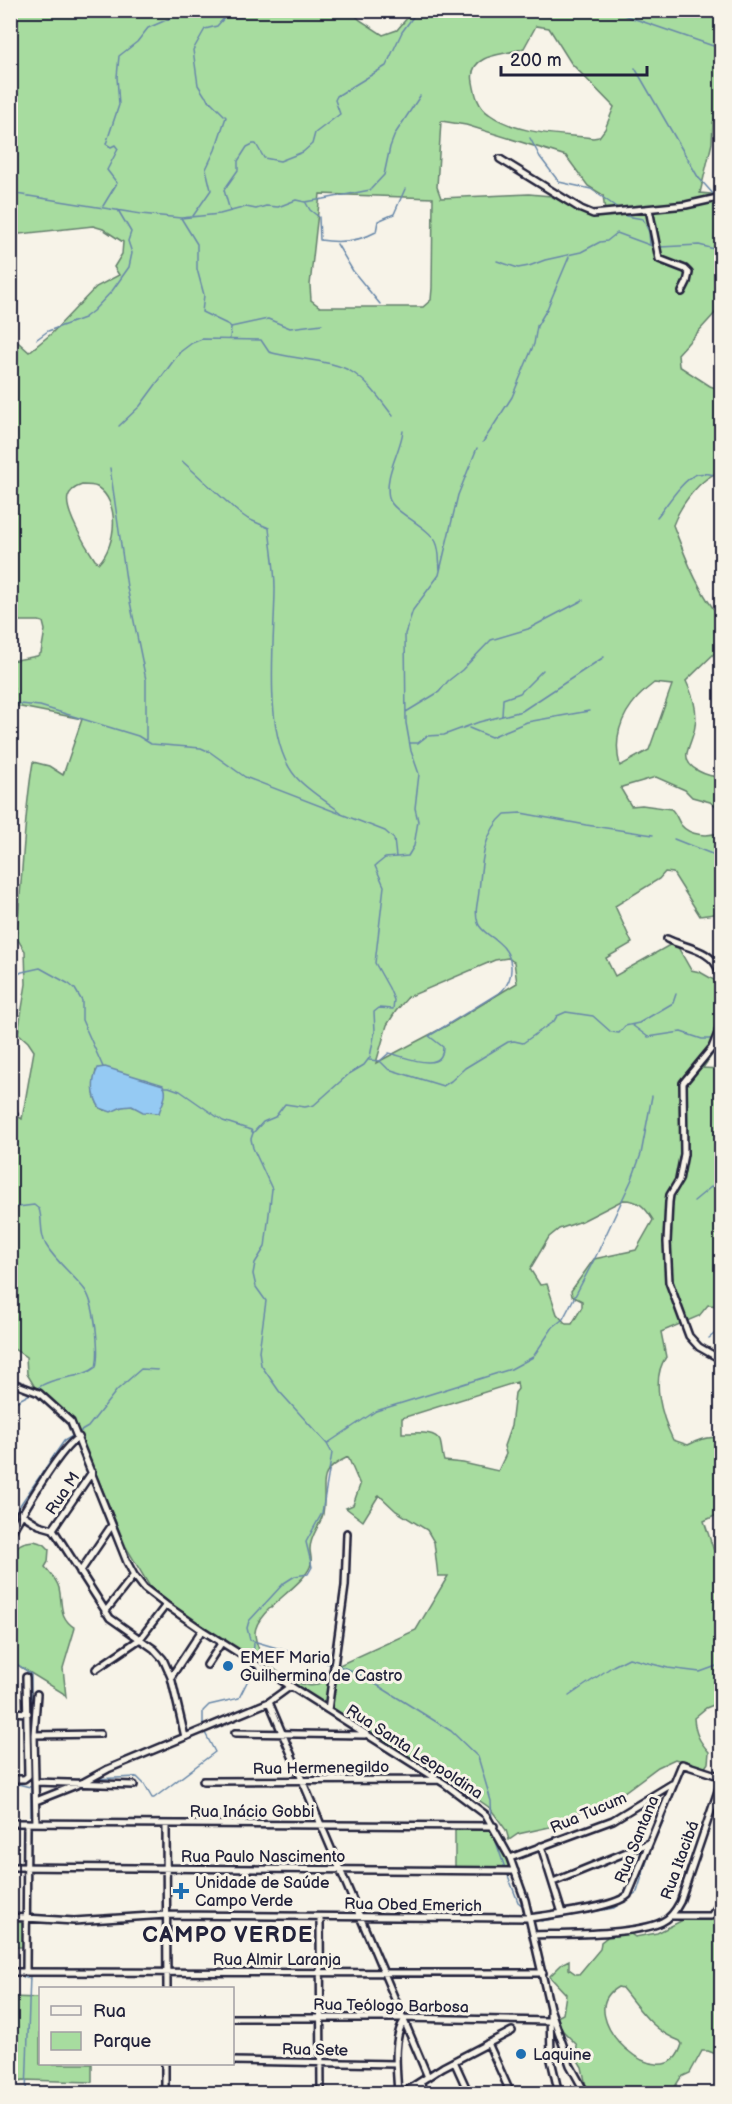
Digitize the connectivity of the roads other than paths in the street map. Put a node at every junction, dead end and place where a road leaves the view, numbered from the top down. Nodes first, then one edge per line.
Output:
1 (500, 159) dead end
2 (722, 197) edge
3 (649, 209) junction
4 (682, 292) dead end
5 (667, 939) dead end
6 (722, 996) edge
7 (722, 1012) edge
8 (722, 1360) edge
9 (10, 1382) edge
10 (79, 1437) junction
11 (92, 1472) junction
12 (21, 1513) junction
13 (112, 1525) junction
14 (53, 1529) junction
15 (347, 1533) dead end
16 (10, 1535) edge
17 (80, 1572) junction
18 (134, 1575) junction
19 (166, 1605) junction
20 (105, 1612) junction
21 (202, 1630) junction
22 (140, 1639) junction
23 (222, 1642) junction
24 (207, 1665) dead end
25 (96, 1670) dead end
26 (26, 1677) dead end
27 (171, 1677) junction
28 (291, 1686) junction
29 (37, 1694) dead end
30 (269, 1702) junction
31 (328, 1710) junction
32 (10, 1712) edge
33 (30, 1713) junction
34 (235, 1733) dead end
35 (100, 1734) dead end
36 (34, 1735) junction
37 (281, 1735) junction
38 (368, 1735) junction
39 (185, 1737) junction
40 (722, 1778) edge
41 (11, 1779) edge
42 (35, 1779) junction
43 (300, 1779) junction
44 (439, 1780) junction
45 (86, 1781) junction
46 (204, 1781) dead end
47 (673, 1783) junction
48 (134, 1785) dead end
49 (36, 1802) junction
50 (10, 1823) edge
51 (27, 1823) junction
52 (36, 1823) junction
53 (320, 1824) junction
54 (166, 1825) junction
55 (494, 1826) junction
56 (650, 1843) junction
57 (541, 1846) junction
58 (510, 1858) junction
59 (10, 1867) edge
60 (27, 1867) junction
61 (166, 1869) junction
62 (339, 1869) junction
63 (514, 1871) junction
64 (553, 1882) junction
65 (722, 1901) edge
66 (562, 1913) junction
67 (166, 1915) junction
68 (359, 1916) junction
69 (671, 1916) junction
70 (10, 1917) edge
71 (320, 1917) junction
72 (26, 1918) junction
73 (528, 1918) junction
74 (533, 1935) junction
75 (10, 1972) edge
76 (26, 1972) junction
77 (167, 1972) junction
78 (383, 1972) junction
79 (322, 1973) junction
80 (543, 1973) junction
81 (167, 1987) edge
82 (550, 2008) junction
83 (322, 2017) junction
84 (234, 2018) edge
85 (404, 2019) junction
86 (549, 2021) junction
87 (512, 2031) dead end
88 (488, 2043) junction
89 (234, 2061) edge
90 (454, 2061) junction
91 (321, 2062) junction
92 (396, 2064) junction
93 (165, 2065) edge
94 (428, 2077) junction
95 (420, 2082) junction
96 (165, 2094) edge
97 (321, 2094) edge
98 (399, 2094) edge
99 (425, 2094) edge
100 (470, 2094) edge
101 (511, 2094) edge
102 (559, 2094) edge
103 (586, 2094) edge

1 - 3 street
2 - 3 street
3 - 4 street
5 - 6 street
7 - 8 street
9 - 10 street, Rua Santa Leopoldina
10 - 11 street, Rua Santa Leopoldina
10 - 12 street
11 - 13 street, Rua Santa Leopoldina
11 - 14 street, Rua M
12 - 14 street
12 - 16 street
13 - 17 street
13 - 18 street, Rua Santa Leopoldina
14 - 17 street
15 - 31 street
17 - 20 street
18 - 19 street, Rua Santa Leopoldina
18 - 20 street
19 - 21 street, Rua Santa Leopoldina
19 - 22 street
20 - 22 street
21 - 23 street, Rua Santa Leopoldina
21 - 27 street
22 - 25 street
22 - 27 street
23 - 24 street
23 - 28 street, Rua Santa Leopoldina
26 - 33 street
27 - 39 street
28 - 30 street
28 - 31 street, Rua Santa Leopoldina
29 - 33 street
30 - 37 street
30 - 39 street
31 - 38 street, Rua Santa Leopoldina
32 - 33 street
33 - 36 street
33 - 41 street
34 - 37 street
35 - 36 street
36 - 42 street
37 - 38 street
37 - 43 street
38 - 44 street, Rua Santa Leopoldina
39 - 45 street
40 - 47 street, Rua Santana
40 - 69 street, Rua Itacibá
42 - 45 street
42 - 49 street
43 - 44 street, Rua Hermenegildo
43 - 46 street, Rua Hermenegildo
43 - 53 street
44 - 55 street, Rua Santa Leopoldina
45 - 48 street
45 - 49 street
47 - 56 street, Rua Santana
47 - 57 street, Rua Tucum
49 - 52 street
50 - 51 street, Rua Inácio Gobbi
51 - 52 street, Rua Inácio Gobbi
51 - 60 street
52 - 54 street, Rua Inácio Gobbi
53 - 54 street, Rua Inácio Gobbi
53 - 55 street, Rua Inácio Gobbi
53 - 62 street
54 - 61 street
55 - 58 street, Rua Santa Leopoldina
56 - 64 street
56 - 66 street, Rua Santana
57 - 58 street, Rua Tucum
57 - 64 street
58 - 63 street, Rua Santa Leopoldina
59 - 60 street, Rua Paulo Nascimento
60 - 61 street, Rua Paulo Nascimento
60 - 72 street
61 - 62 street, Rua Paulo Nascimento
61 - 67 street
62 - 63 street, Rua Paulo Nascimento
62 - 68 street
63 - 73 street, Rua Santa Leopoldina
64 - 66 street
65 - 69 street
66 - 73 street, Rua Santana
67 - 71 street, Rua Obed Emerich
67 - 72 street, Rua Obed Emerich
67 - 77 street
68 - 71 street, Rua Obed Emerich
68 - 73 street, Rua Obed Emerich
68 - 78 street
69 - 74 street, Rua Itacibá
70 - 72 street, Rua Obed Emerich
71 - 79 street
72 - 76 street
73 - 74 street, Rua Santa Leopoldina
74 - 80 street, Rua Santa Leopoldina
75 - 76 street, Rua Almir Laranja
76 - 77 street, Rua Almir Laranja
77 - 79 street, Rua Almir Laranja
77 - 81 street
78 - 79 street, Rua Almir Laranja
78 - 80 street, Rua Almir Laranja
78 - 85 street
79 - 83 street
80 - 82 street, Rua Santa Leopoldina
82 - 86 street
82 - 103 street, Rua Santa Leopoldina
83 - 84 street, Rua Teólogo Barbosa
83 - 85 street, Rua Teólogo Barbosa
83 - 91 street
85 - 86 street, Rua Teólogo Barbosa
85 - 92 street
85 - 94 street
86 - 102 street
87 - 88 street
88 - 90 street
88 - 101 street
89 - 91 street, Rua Sete
90 - 94 street
90 - 100 street
91 - 92 street, Rua Sete
91 - 97 street
92 - 98 street
93 - 96 street
94 - 95 street
95 - 98 street
95 - 99 street

